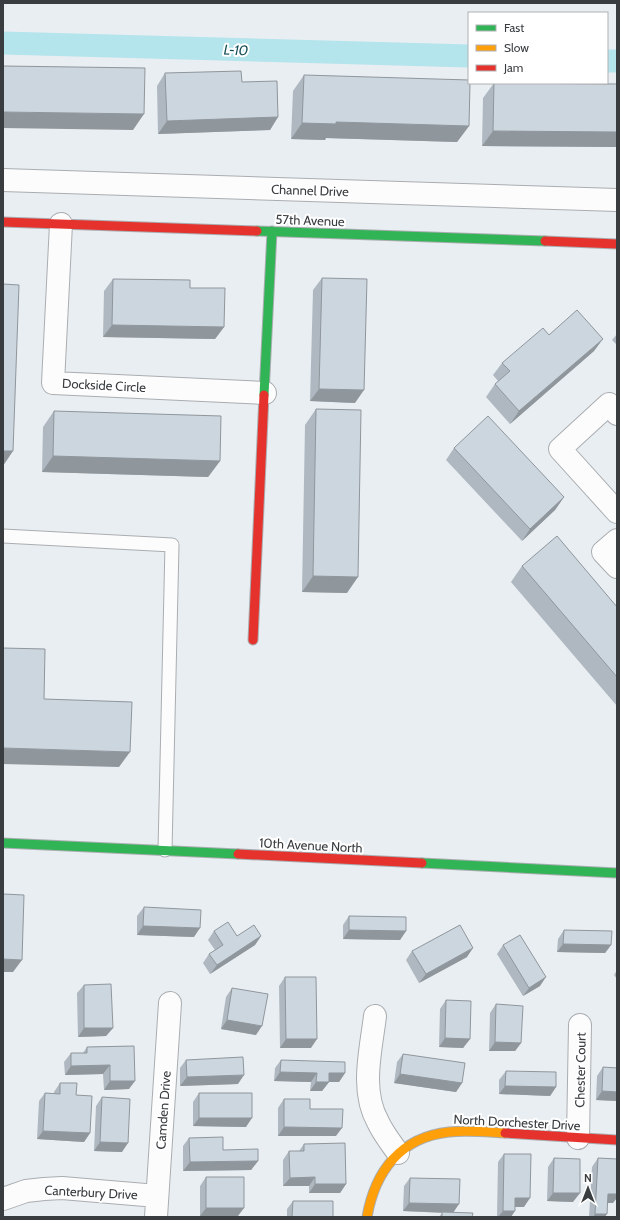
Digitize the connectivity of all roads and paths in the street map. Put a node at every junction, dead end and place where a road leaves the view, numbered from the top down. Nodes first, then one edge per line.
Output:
1 (3, 180) edge
2 (617, 200) edge
3 (3, 222) edge
4 (60, 224) junction
5 (272, 231) junction
6 (617, 244) edge
7 (265, 393) junction
8 (617, 414) edge
9 (617, 512) edge
10 (3, 536) edge
11 (617, 540) edge
12 (617, 567) edge
13 (253, 640) dead end
14 (3, 843) edge
15 (165, 850) junction
16 (617, 873) edge
17 (170, 1003) dead end
18 (375, 1016) dead end
19 (580, 1025) dead end
20 (578, 1138) junction
21 (617, 1140) edge
22 (398, 1153) junction
23 (3, 1199) edge
24 (156, 1206) edge
25 (367, 1217) edge

1 - 2 street, Channel Drive
3 - 4 street, 57th Avenue
4 - 5 street, 57th Avenue
4 - 7 street, Dockside Circle
5 - 6 street, 57th Avenue
5 - 7 street
7 - 13 street
8 - 9 street
10 - 15 lane
11 - 12 street
14 - 15 street, 10th Avenue North
15 - 16 street, 10th Avenue North
17 - 24 street, Camden Drive
18 - 22 street
19 - 20 street, Chester Court
20 - 21 street, North Dorchester Drive
20 - 22 street, North Dorchester Drive
22 - 25 street, North Dorchester Drive
23 - 24 street, Canterbury Drive

